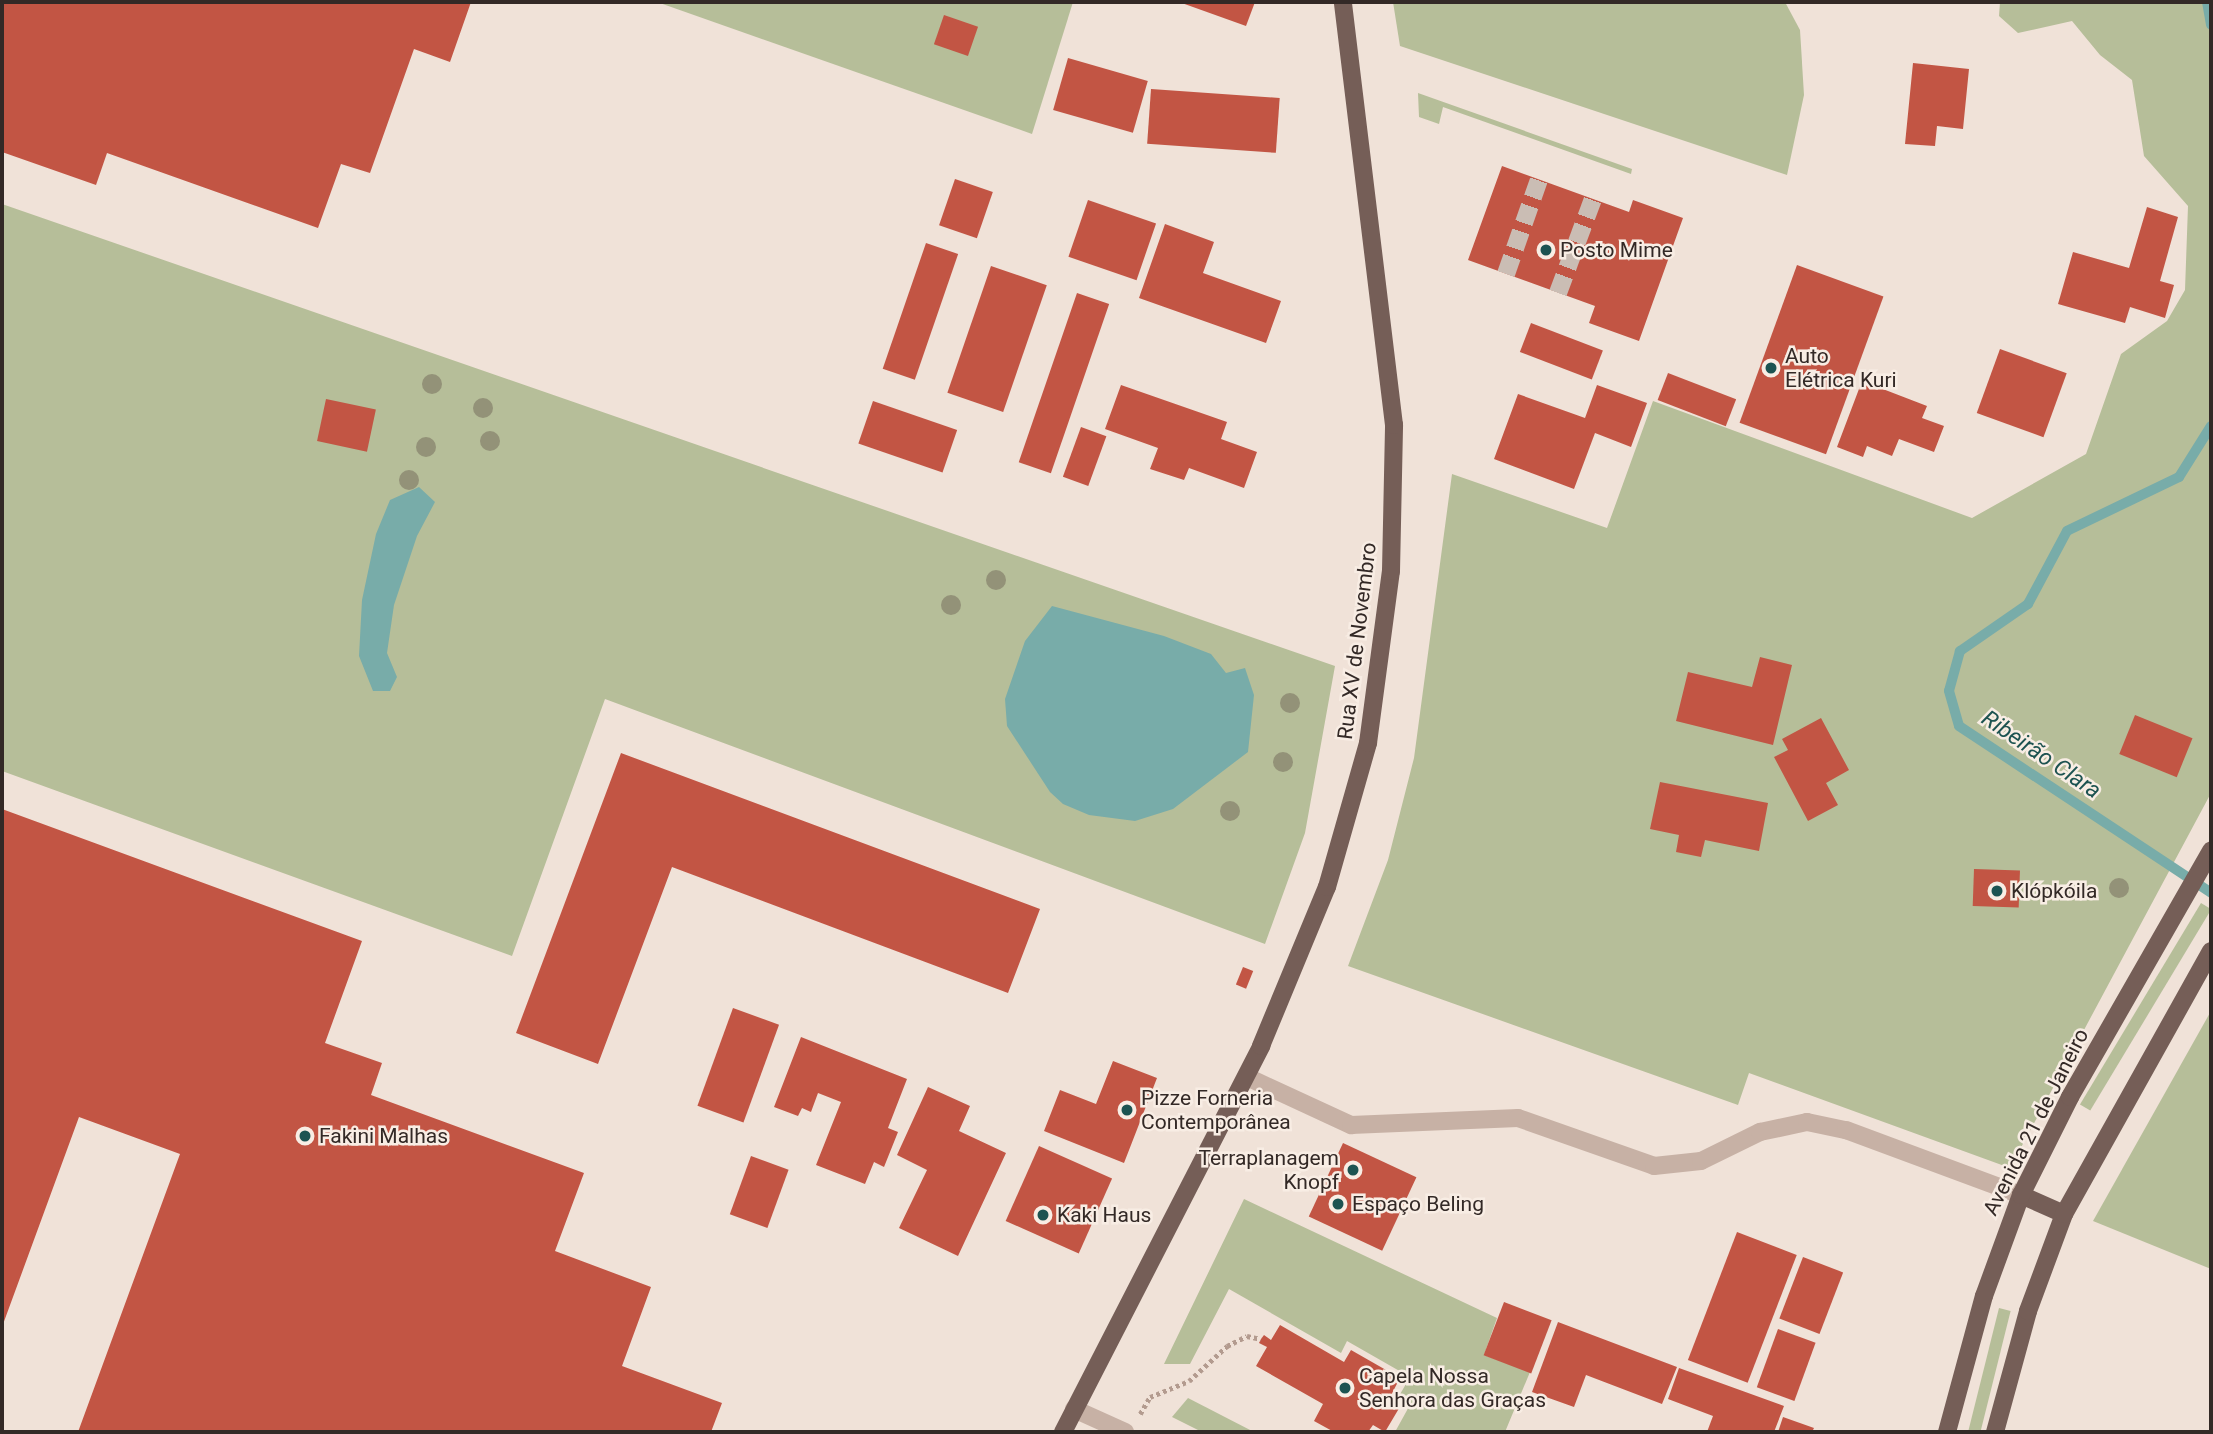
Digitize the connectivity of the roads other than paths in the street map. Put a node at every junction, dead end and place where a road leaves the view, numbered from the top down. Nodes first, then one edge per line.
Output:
1 (1343, 2) edge
2 (2210, 854) edge
3 (2211, 951) edge
4 (1247, 1077) junction
5 (2021, 1195) junction
6 (2064, 1214) junction
7 (1074, 1409) junction
8 (1130, 1426) edge
9 (1063, 1432) edge
10 (1947, 1432) edge
11 (1995, 1432) edge

1 - 4 main road, Rua XV de Novembro
2 - 5 main road, Avenida 21 de Janeiro
3 - 6 main road
4 - 5 street
4 - 7 main road, Rua XV de Novembro
5 - 6 main road
5 - 10 main road, Avenida 21 de Janeiro
6 - 11 main road
7 - 8 street
7 - 9 main road, Rua XV de Novembro

